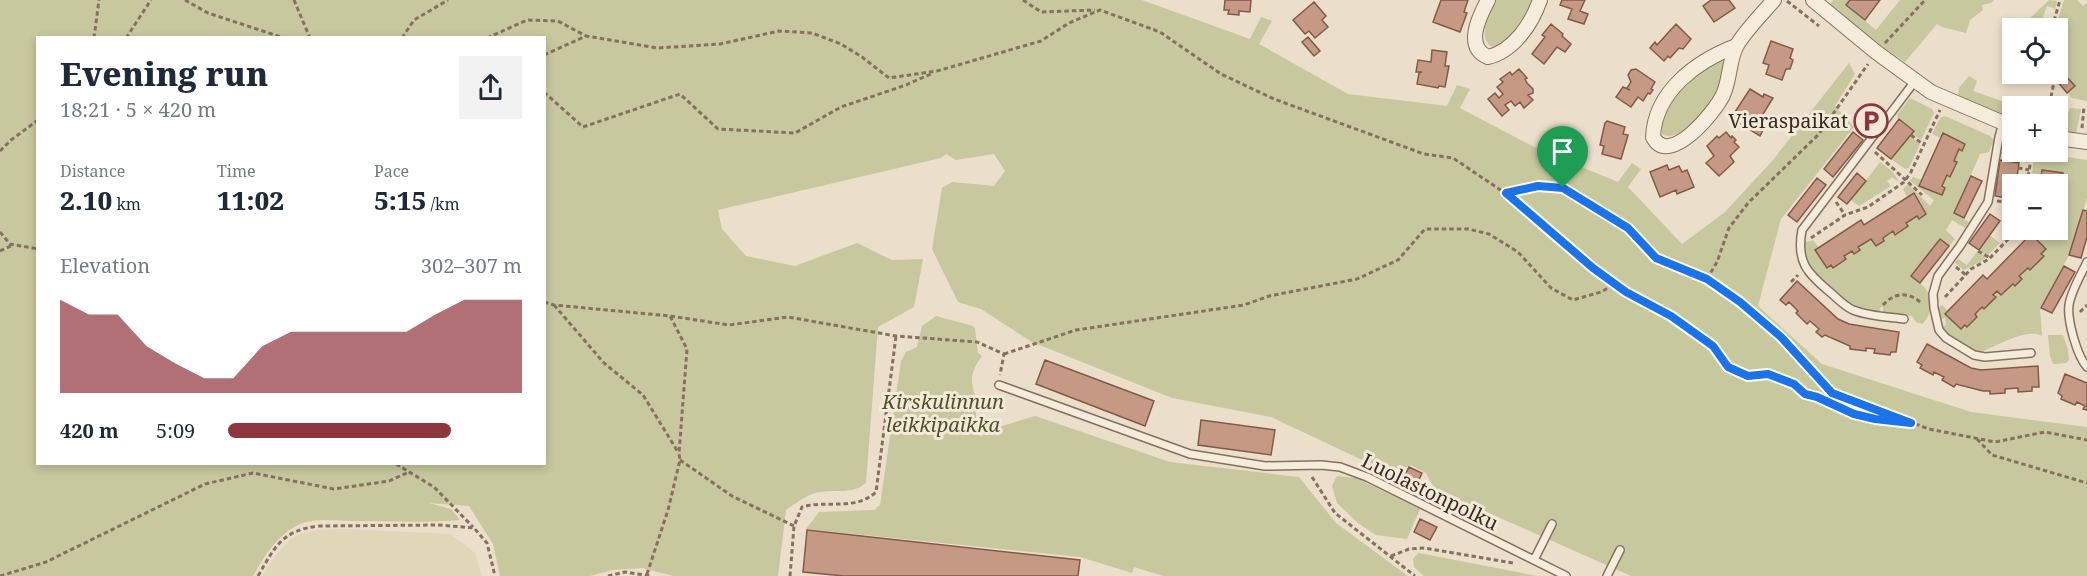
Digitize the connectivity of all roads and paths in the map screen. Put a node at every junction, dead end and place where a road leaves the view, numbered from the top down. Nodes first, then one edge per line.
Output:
1 (99, 0) edge
2 (152, 0) edge
3 (185, 0) edge
4 (294, 0) edge
5 (448, 0) edge
6 (1023, 0) edge
7 (1488, 0) edge
8 (1540, 0) edge
9 (1774, 0) edge
10 (1814, 0) edge
11 (1924, 0) edge
12 (2060, 0) edge
13 (1100, 10) junction
14 (2055, 18) edge
15 (94, 36) edge
16 (127, 36) edge
17 (278, 36) edge
18 (309, 36) edge
19 (403, 36) edge
20 (491, 36) edge
21 (586, 36) junction
22 (1736, 46) junction
23 (1876, 52) junction
24 (546, 54) edge
25 (937, 71) junction
26 (1915, 81) junction
27 (546, 94) edge
28 (2084, 106) dead end
29 (1940, 110) dead end
30 (36, 121) edge
31 (2002, 123) edge
32 (2082, 125) dead end
33 (2002, 133) edge
34 (1911, 135) dead end
35 (2068, 139) edge
36 (2087, 142) edge
37 (1867, 144) junction
38 (1924, 145) junction
39 (0, 151) edge
40 (2030, 162) edge
41 (2018, 168) dead end
42 (2029, 170) junction
43 (2028, 174) edge
44 (1906, 180) junction
45 (1504, 194) junction
46 (1922, 195) dead end
47 (0, 232) edge
48 (1801, 238) junction
49 (2005, 240) edge
50 (15, 245) junction
51 (36, 249) edge
52 (0, 251) edge
53 (1978, 251) dead end
54 (1990, 258) junction
55 (2087, 262) edge
56 (1707, 279) junction
57 (1615, 284) junction
58 (1920, 302) dead end
59 (546, 303) edge
60 (554, 305) junction
61 (1882, 307) dead end
62 (1934, 308) junction
63 (670, 316) junction
64 (1904, 319) dead end
65 (896, 336) junction
66 (2031, 353) dead end
67 (1004, 354) junction
68 (2087, 367) edge
69 (999, 385) joint
70 (1911, 423) junction
71 (1977, 438) junction
72 (2087, 440) edge
73 (679, 454) junction
74 (680, 460) junction
75 (398, 465) edge
76 (1304, 465) junction
77 (409, 472) junction
78 (2087, 483) edge
79 (1552, 524) dead end
80 (794, 526) junction
81 (474, 528) junction
82 (1620, 550) dead end
83 (1391, 556) junction
84 (1534, 560) junction
85 (649, 575) edge
86 (0, 576) edge
87 (258, 576) edge
88 (495, 576) edge
89 (608, 576) edge
90 (790, 576) edge
91 (1415, 576) edge
92 (1566, 576) edge
93 (1607, 576) edge

1 - 15 path
2 - 16 path
3 - 17 path
4 - 18 path
5 - 19 path
6 - 13 path
7 - 8 street
9 - 22 street
10 - 23 street
11 - 23 path
12 - 14 path
13 - 25 path
13 - 45 path
20 - 21 path
21 - 24 path
21 - 25 path
22 - 22 street
23 - 26 street
23 - 56 path
25 - 27 path
26 - 31 street
26 - 37 lane
28 - 32 path
29 - 38 path
30 - 39 path
33 - 62 lane
34 - 38 path
35 - 36 street
37 - 44 path
37 - 48 lane
38 - 44 path
40 - 42 path
41 - 42 path
42 - 43 path
44 - 46 path
44 - 48 path
45 - 56 path
45 - 57 path
47 - 50 path
48 - 64 lane
49 - 54 path
50 - 51 path
50 - 52 path
53 - 54 path
54 - 62 path
55 - 68 lane
56 - 70 path
57 - 67 path
57 - 70 path
58 - 61 path
59 - 60 path
60 - 63 path
60 - 73 path
62 - 66 lane
63 - 65 path
63 - 73 path
65 - 67 path
65 - 80 path
67 - 69 path
69 - 76 lane, Luolastonpolku
70 - 71 path
71 - 72 path
71 - 78 path
73 - 74 path
74 - 80 path
74 - 85 path
75 - 77 path
76 - 83 path
76 - 84 lane, Luolastonpolku
77 - 81 path
77 - 86 path
79 - 84 lane
80 - 90 path
81 - 87 path
81 - 88 path
82 - 93 lane
83 - 84 path
83 - 91 path
84 - 92 lane, Luolastonpolku
85 - 89 path

